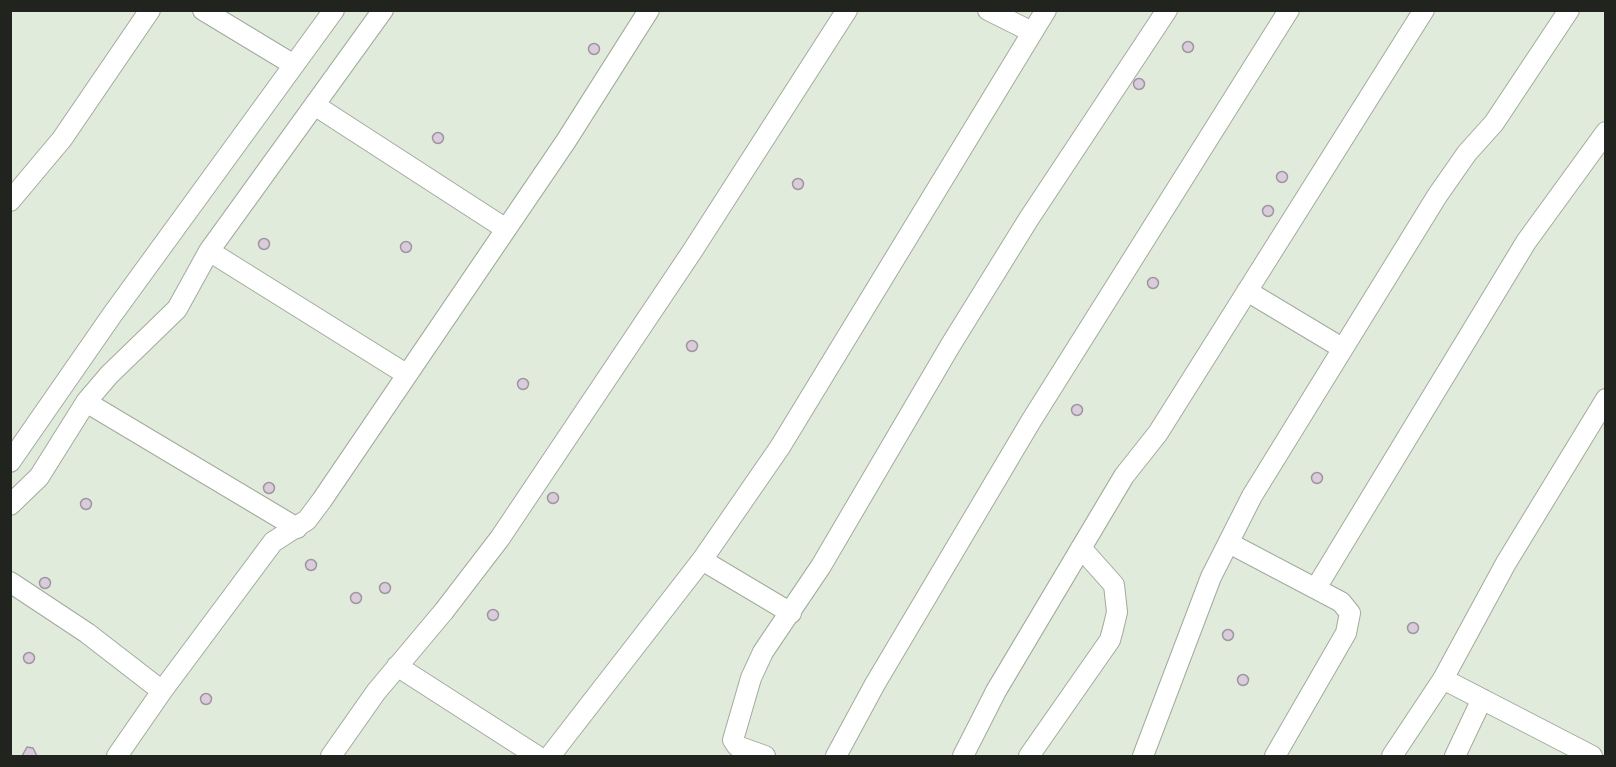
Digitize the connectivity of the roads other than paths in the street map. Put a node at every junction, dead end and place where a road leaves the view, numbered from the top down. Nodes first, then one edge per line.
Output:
1 (150, 10) edge
2 (203, 10) edge
3 (334, 10) edge
4 (383, 10) edge
5 (649, 10) edge
6 (847, 10) edge
7 (988, 10) edge
8 (1046, 10) edge
9 (1167, 10) edge
10 (1289, 10) edge
11 (1424, 10) edge
12 (1569, 10) edge
13 (1032, 32) junction
14 (294, 65) junction
15 (316, 106) junction
16 (1605, 132) edge
17 (10, 201) edge
18 (506, 229) junction
19 (209, 251) junction
20 (1247, 291) junction
21 (1342, 348) junction
22 (406, 374) junction
23 (1605, 399) edge
24 (86, 402) junction
25 (10, 462) edge
26 (10, 505) edge
27 (297, 528) junction
28 (1228, 543) junction
29 (1081, 548) junction
30 (702, 560) junction
31 (10, 582) edge
32 (1316, 588) junction
33 (791, 613) junction
34 (397, 666) junction
35 (1443, 679) junction
36 (162, 691) junction
37 (1482, 699) junction
38 (117, 756) edge
39 (331, 756) edge
40 (537, 756) edge
41 (550, 756) edge
42 (765, 756) edge
43 (836, 756) edge
44 (963, 756) edge
45 (1029, 756) edge
46 (1143, 756) edge
47 (1275, 756) edge
48 (1392, 756) edge
49 (1455, 756) edge
50 (1592, 756) edge

1 - 17 street
2 - 14 street
3 - 14 street
4 - 15 street
5 - 18 street
6 - 34 street
7 - 13 street
8 - 13 street
9 - 33 street
10 - 43 street
11 - 20 street
12 - 21 street
13 - 30 street
14 - 25 street
15 - 18 street
15 - 19 street
16 - 32 street
18 - 22 street
19 - 22 street
19 - 24 street
20 - 21 street
20 - 29 street
21 - 28 street
22 - 27 street
23 - 35 street
24 - 26 street
24 - 27 street
27 - 36 street
28 - 32 street
28 - 46 street
29 - 44 street
29 - 45 street
30 - 33 street
30 - 41 street
31 - 36 street
32 - 47 street
33 - 42 street
34 - 39 street
34 - 40 street
35 - 37 street
35 - 48 street
36 - 38 street
37 - 49 street
37 - 50 street

